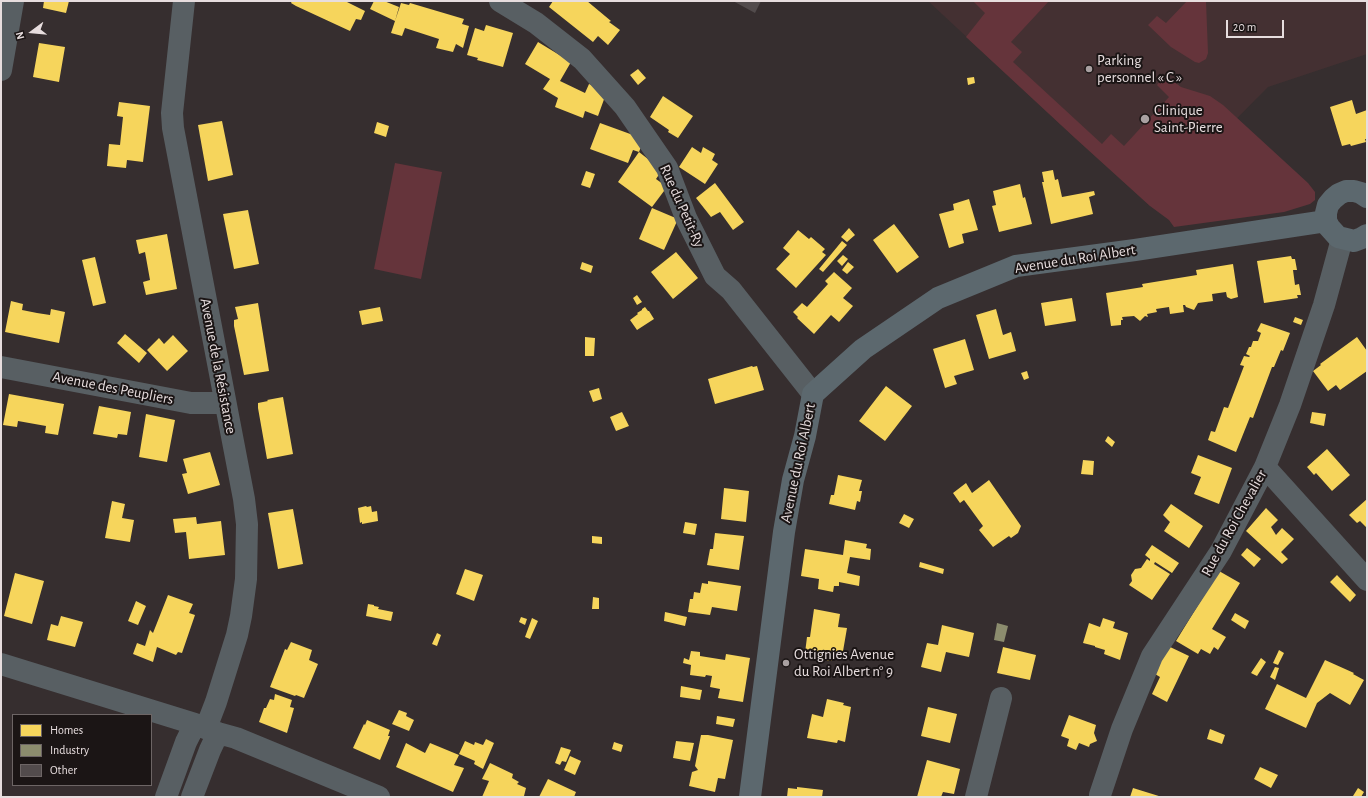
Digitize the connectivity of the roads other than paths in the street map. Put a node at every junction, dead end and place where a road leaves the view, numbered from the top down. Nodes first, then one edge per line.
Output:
1 (13, 1) edge
2 (184, 1) edge
3 (500, 1) edge
4 (1, 70) edge
5 (1367, 197) edge
6 (1326, 221) junction
7 (1367, 235) edge
8 (1342, 239) junction
9 (1, 367) edge
10 (813, 394) junction
11 (225, 403) junction
12 (1265, 467) junction
13 (1367, 580) edge
14 (1, 664) edge
15 (1001, 698) dead end
16 (206, 728) junction
17 (1100, 795) dead end
18 (166, 797) edge
19 (192, 797) edge
20 (379, 797) edge
21 (750, 797) edge
22 (976, 797) edge

1 - 4 street
2 - 11 street, Avenue de la Résistance
3 - 10 street, Rue du Petit-Ry
5 - 6 main road
6 - 8 main road
6 - 10 main road, Avenue du Roi Albert
7 - 8 main road
8 - 12 street, Rue du Roi Chevalier
9 - 11 street, Avenue des Peupliers
10 - 21 main road, Avenue du Roi Albert
11 - 16 street, Avenue de la Résistance
12 - 13 street
12 - 17 street, Rue du Roi Chevalier
14 - 16 street
15 - 22 street
16 - 18 street, Avenue de la Résistance
16 - 19 street, Avenue de la Résistance
16 - 20 street

